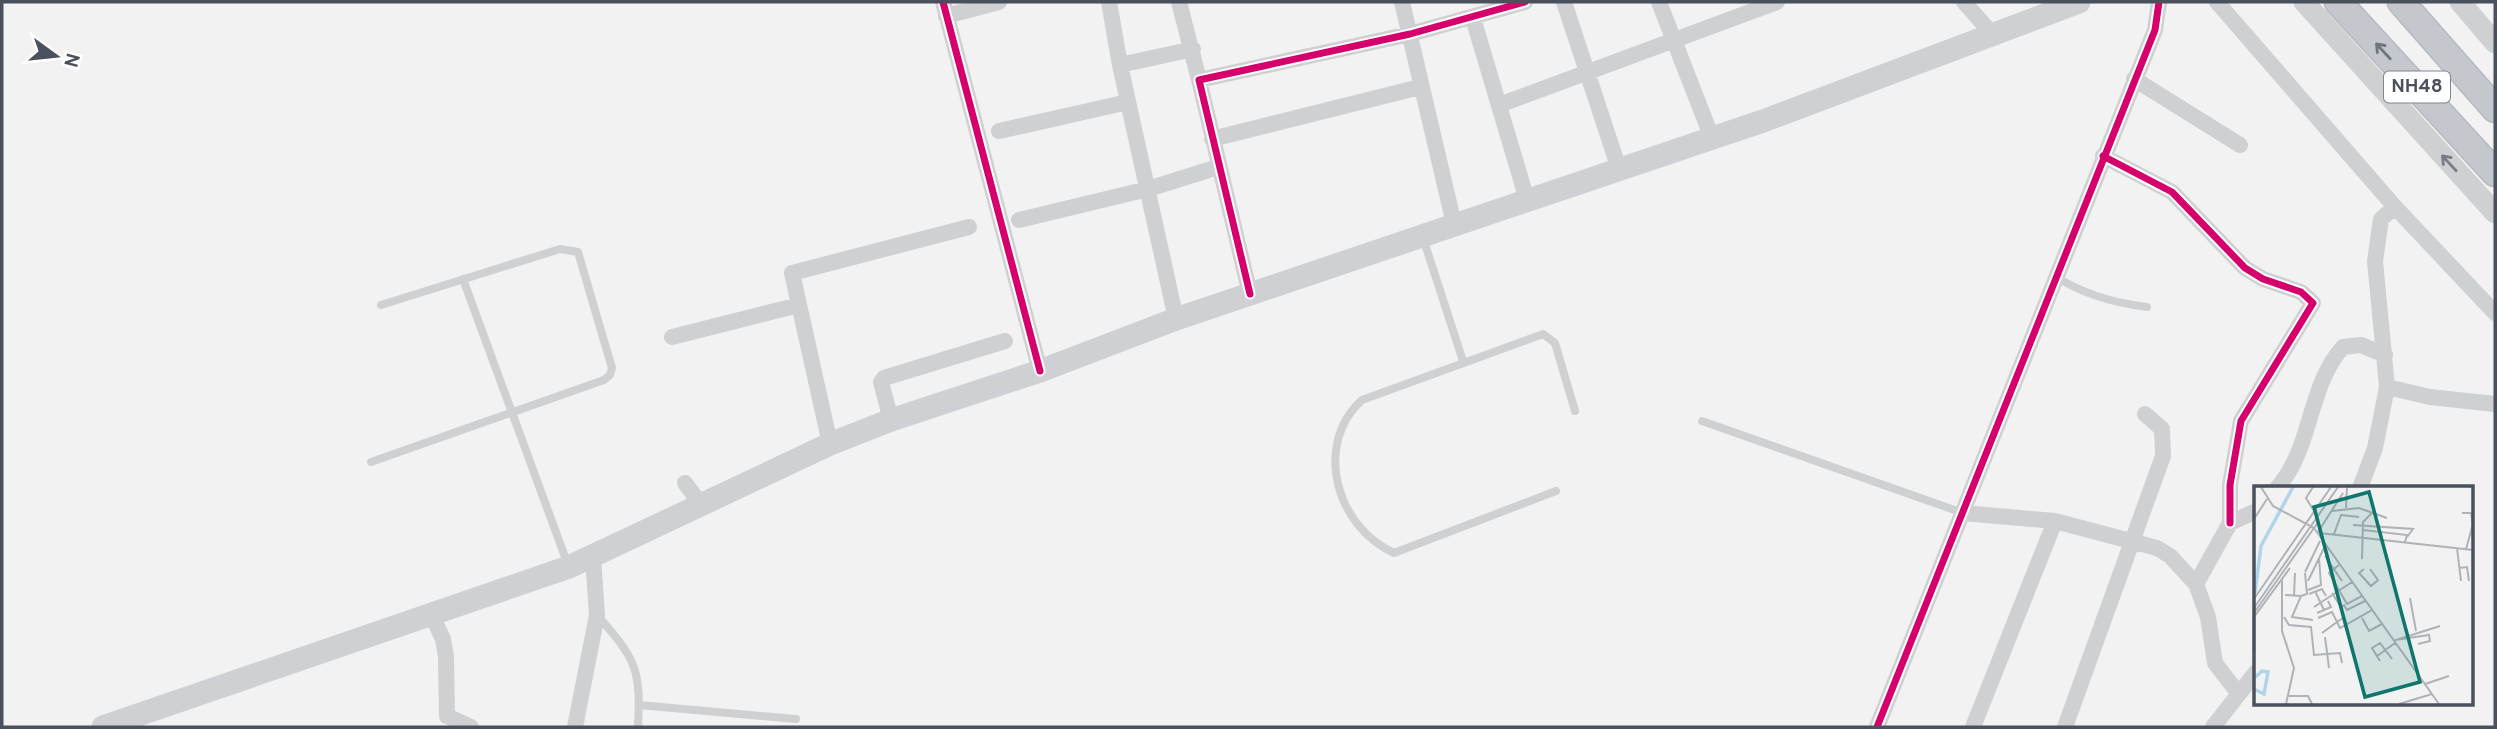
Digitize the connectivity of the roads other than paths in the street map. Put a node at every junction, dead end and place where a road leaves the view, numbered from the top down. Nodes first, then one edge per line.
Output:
1 (999, 2) edge
2 (1108, 2) edge
3 (1180, 2) edge
4 (1402, 2) edge
5 (1525, 2) edge
6 (1564, 2) edge
7 (1659, 2) edge
8 (1777, 2) edge
9 (1964, 2) edge
10 (2079, 2) edge
11 (2159, 2) edge
12 (2217, 2) edge
13 (2304, 2) edge
14 (2338, 2) edge
15 (2401, 2) edge
16 (2460, 2) edge
17 (1496, 6) edge
18 (944, 9) edge
19 (1473, 18) junction
20 (1410, 34) junction
21 (1993, 35) junction
22 (1675, 42) junction
23 (2495, 43) edge
24 (1193, 49) junction
25 (1120, 65) junction
26 (1588, 73) junction
27 (2134, 79) junction
28 (1199, 80) junction
29 (1420, 87) junction
30 (1128, 102) junction
31 (1499, 105) junction
32 (2495, 109) edge
33 (999, 131) dead end
34 (1712, 138) junction
35 (1212, 139) junction
36 (2240, 145) dead end
37 (2103, 156) junction
38 (1218, 167) junction
39 (1619, 169) junction
40 (2495, 173) edge
41 (1148, 189) junction
42 (1527, 201) junction
43 (2395, 207) junction
44 (2495, 213) edge
45 (1019, 219) dead end
46 (1454, 224) junction
47 (969, 227) dead end
48 (1422, 236) junction
49 (2054, 276) junction
50 (463, 279) junction
51 (1250, 294) junction
52 (381, 305) dead end
53 (799, 305) junction
54 (2147, 307) dead end
55 (2495, 313) edge
56 (1176, 319) junction
57 (672, 337) dead end
58 (1005, 341) dead end
59 (2385, 355) junction
60 (1463, 362) junction
61 (1040, 371) junction
62 (2387, 387) junction
63 (2495, 404) edge
64 (1575, 411) dead end
65 (513, 414) junction
66 (2145, 414) dead end
67 (891, 421) junction
68 (1702, 421) dead end
69 (831, 444) junction
70 (371, 462) dead end
71 (685, 483) dead end
72 (2278, 486) edge
73 (2361, 486) edge
74 (1556, 491) dead end
75 (702, 506) junction
76 (2254, 512) edge
77 (1963, 513) junction
78 (2055, 521) junction
79 (2230, 523) junction
80 (2133, 542) junction
81 (593, 557) junction
82 (569, 567) junction
83 (2196, 584) junction
84 (597, 615) junction
85 (432, 616) junction
86 (2254, 674) edge
87 (2238, 693) junction
88 (639, 705) junction
89 (796, 719) dead end
90 (103, 727) edge
91 (471, 727) edge
92 (575, 727) edge
93 (638, 727) edge
94 (1877, 727) edge
95 (1973, 727) edge
96 (2065, 727) edge
97 (2213, 727) edge

1 - 18 street
2 - 25 street
3 - 24 street
4 - 20 street
5 - 17 street
6 - 26 street
7 - 22 street
8 - 22 street
9 - 21 street
10 - 21 main road
11 - 27 street
12 - 43 street
44 -> 13 street
40 -> 14 highway, NH48
15 - 32 highway, NH48
16 - 23 street
17 - 19 street
18 - 61 street
19 - 20 street
19 - 31 street
20 - 28 street
20 - 29 street
21 - 34 main road
22 - 26 street
22 - 34 street
24 - 25 street
24 - 28 street
25 - 30 street
26 - 31 street
26 - 39 street
27 - 36 street
27 - 37 street
28 - 35 street
29 - 35 street
29 - 46 street
30 - 33 street
30 - 41 street
31 - 42 street
34 - 39 main road
35 - 38 street
37 - 49 street
37 - 79 street
38 - 41 street
38 - 51 street
39 - 42 main road
41 - 45 street
41 - 56 street
42 - 46 main road
43 - 55 street
43 - 59 street
46 - 48 main road
47 - 53 street
48 - 51 main road
48 - 60 lane
49 - 54 lane
49 - 77 street
50 - 52 lane
50 - 65 lane
50 - 65 lane
51 - 56 main road
53 - 57 street
53 - 69 street
56 - 61 main road
58 - 67 street
59 - 62 street
59 - 72 street
60 - 64 lane
60 - 74 lane
61 - 67 main road
62 - 63 street
62 - 73 street
65 - 70 lane
65 - 82 lane
66 - 80 street
67 - 69 main road
68 - 77 lane
69 - 75 main road
71 - 75 street
75 - 81 main road
76 - 79 street
77 - 78 street
77 - 94 street
78 - 80 street
78 - 95 street
79 - 83 street
80 - 83 street
80 - 96 street
81 - 82 main road
81 - 84 street
82 - 85 main road
83 - 87 street
84 - 88 lane
84 - 92 street
85 - 90 main road
85 - 91 street
86 - 87 street
87 - 97 street
88 - 89 lane
88 - 93 lane

